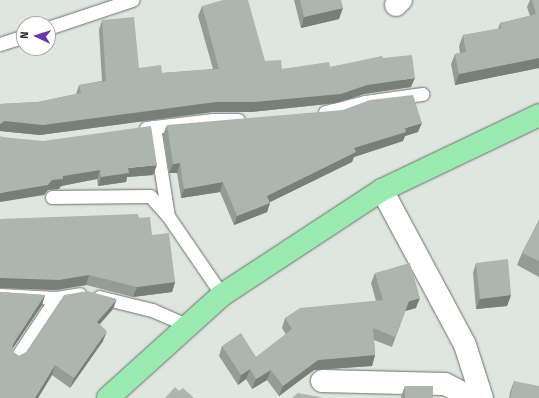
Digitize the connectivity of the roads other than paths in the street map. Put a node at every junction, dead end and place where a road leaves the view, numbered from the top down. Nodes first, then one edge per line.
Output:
1 (132, 0) edge
2 (56, 25) edge
3 (16, 39) edge
4 (0, 44) edge
5 (422, 94) dead end
6 (309, 114) edge
7 (539, 115) edge
8 (251, 120) edge
9 (154, 127) junction
10 (132, 130) edge
11 (382, 190) junction
12 (52, 197) dead end
13 (168, 216) junction
14 (0, 295) edge
15 (222, 295) junction
16 (56, 298) junction
17 (189, 326) junction
18 (16, 358) edge
19 (322, 381) dead end
20 (108, 398) edge
21 (472, 398) edge
22 (482, 398) edge

1 - 2 lane
3 - 4 lane
5 - 6 lane
7 - 11 main road
8 - 9 lane
9 - 10 lane
9 - 13 lane
11 - 15 main road
11 - 22 street
12 - 13 lane
13 - 15 lane
14 - 16 lane
15 - 17 main road
16 - 17 lane
16 - 18 lane
17 - 20 main road
19 - 21 street

